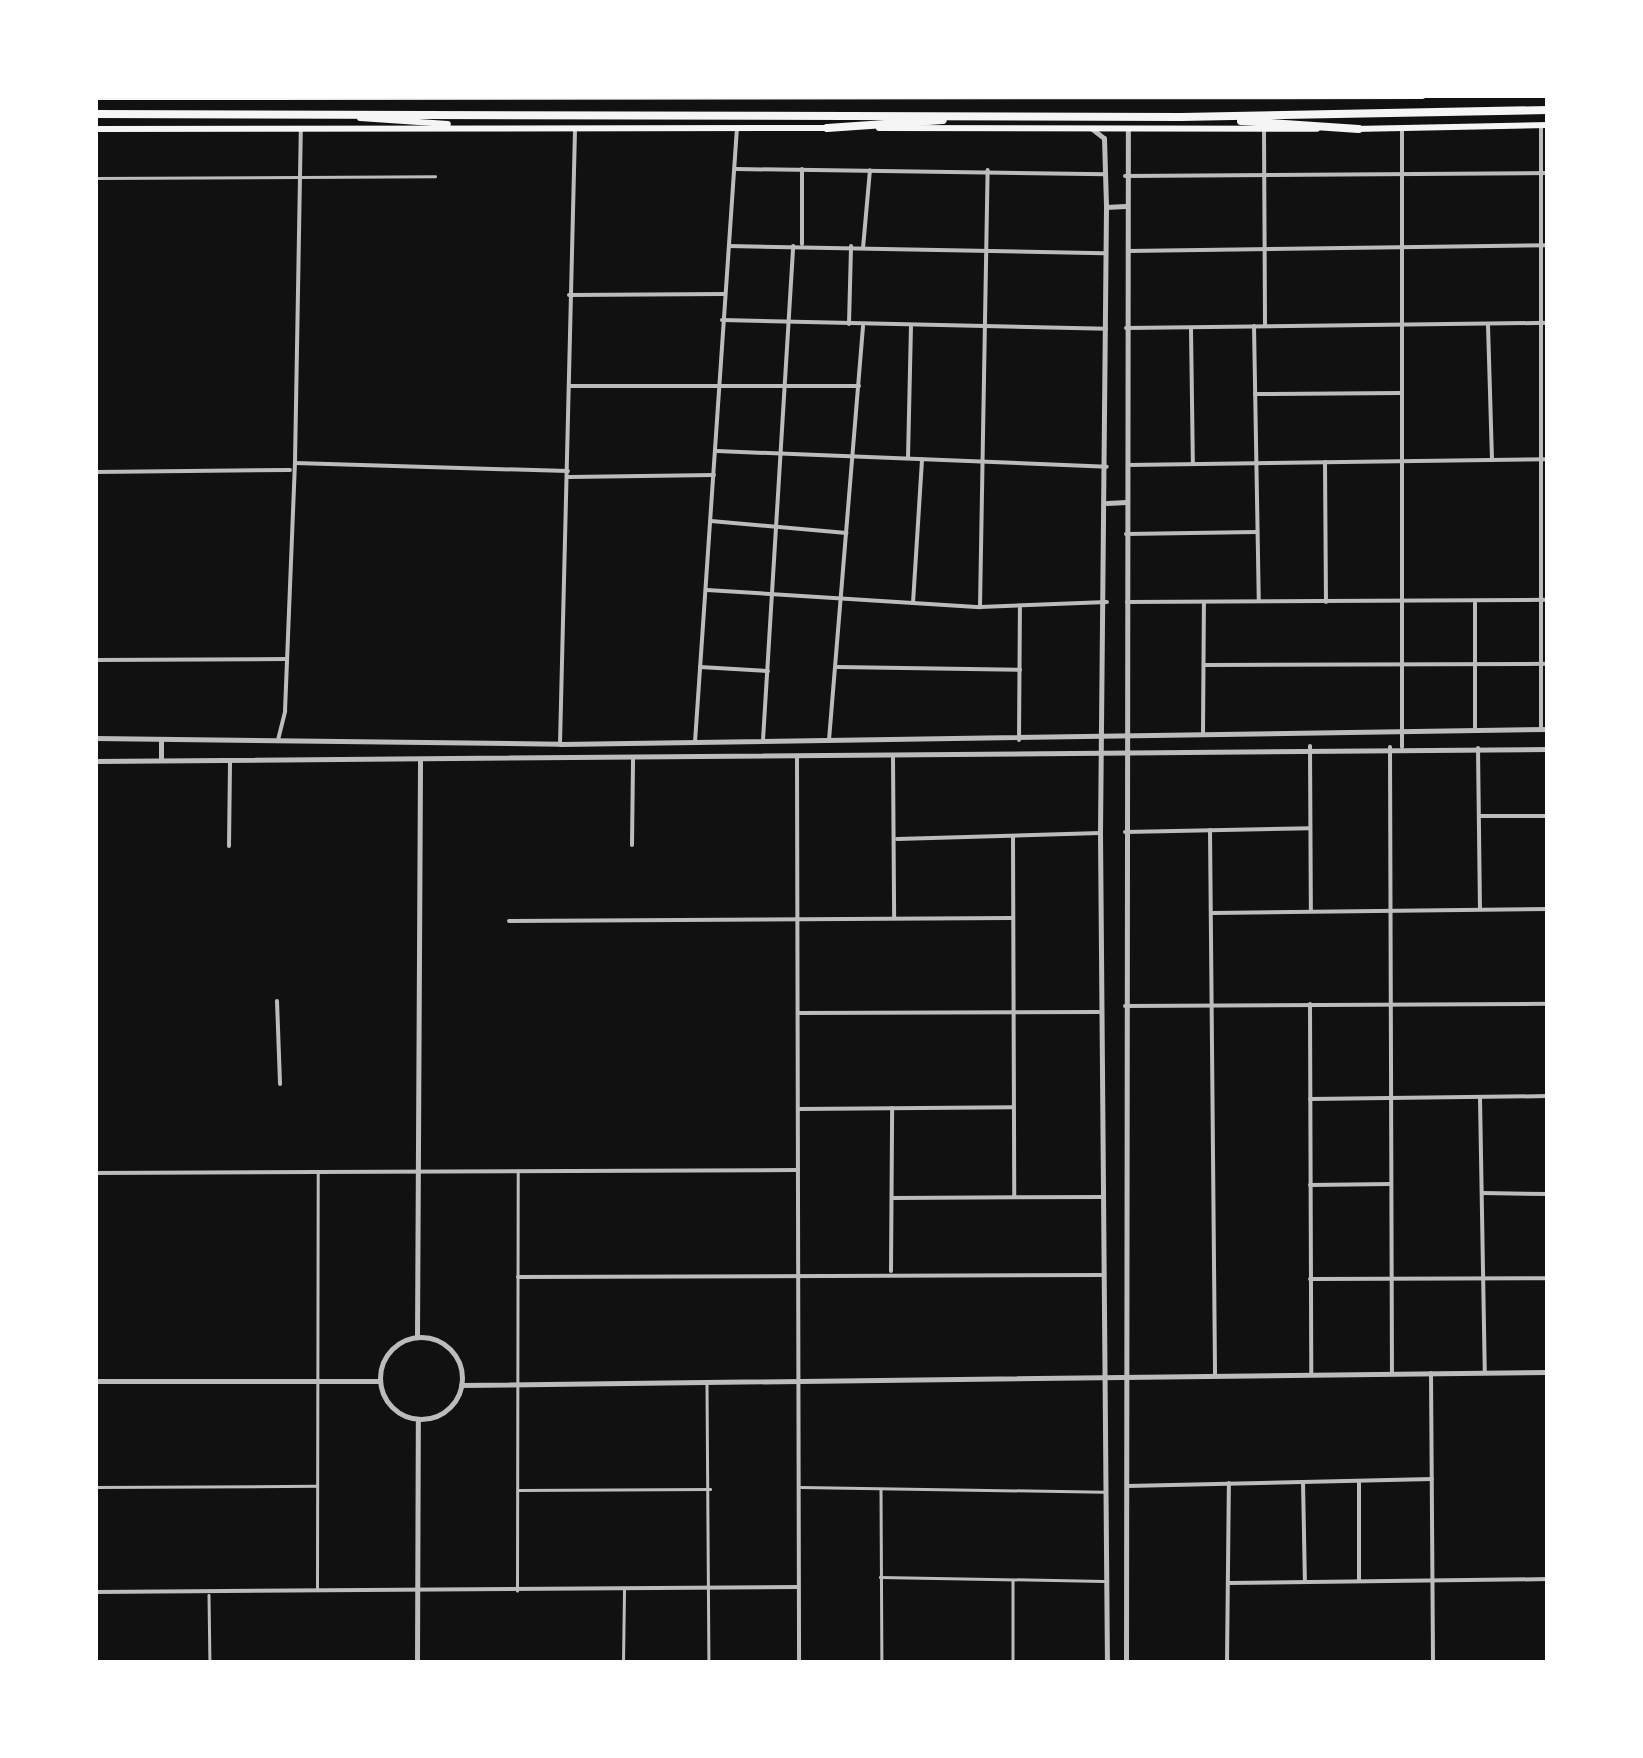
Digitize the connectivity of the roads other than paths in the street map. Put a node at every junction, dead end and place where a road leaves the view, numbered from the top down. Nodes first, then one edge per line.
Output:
1 (121, 95) edge
2 (492, 95) edge
3 (956, 95) edge
4 (1223, 95) edge
5 (1422, 95) edge
6 (95, 96) edge
7 (132, 96) edge
8 (1209, 96) edge
9 (473, 97) edge
10 (976, 97) edge
11 (1368, 97) edge
12 (1548, 110) edge
13 (95, 115) edge
14 (1009, 115) junction
15 (324, 116) junction
16 (1181, 117) junction
17 (1545, 125) edge
18 (1089, 126) junction
19 (1129, 126) junction
20 (575, 127) junction
21 (95, 128) edge
22 (300, 128) junction
23 (513, 128) junction
24 (736, 128) junction
25 (828, 128) junction
26 (1359, 129) junction
27 (1402, 129) junction
28 (1264, 130) junction
29 (735, 169) junction
30 (802, 169) junction
31 (870, 170) junction
32 (988, 170) junction
33 (1540, 173) junction
34 (1548, 173) edge
35 (1106, 174) junction
36 (1402, 174) junction
37 (1263, 175) junction
38 (295, 176) junction
39 (435, 176) dead end
40 (1125, 176) junction
41 (95, 178) edge
42 (1106, 206) junction
43 (1125, 206) junction
44 (1540, 245) junction
45 (1548, 245) edge
46 (729, 246) junction
47 (793, 246) junction
48 (802, 246) junction
49 (851, 246) junction
50 (1402, 247) junction
51 (864, 248) junction
52 (1264, 249) junction
53 (988, 250) junction
54 (1125, 251) junction
55 (1106, 253) junction
56 (724, 294) junction
57 (569, 295) junction
58 (722, 320) junction
59 (791, 322) junction
60 (1540, 322) junction
61 (1548, 322) edge
62 (1402, 323) junction
63 (1488, 323) junction
64 (849, 324) junction
65 (863, 326) junction
66 (1254, 326) junction
67 (1266, 326) junction
68 (1191, 327) junction
69 (911, 328) junction
70 (988, 328) junction
71 (1106, 328) junction
72 (1126, 328) junction
73 (569, 386) junction
74 (859, 386) junction
75 (719, 387) junction
76 (788, 387) junction
77 (1402, 393) junction
78 (1255, 394) junction
79 (716, 450) junction
80 (786, 454) junction
81 (854, 456) junction
82 (908, 459) junction
83 (1540, 459) junction
84 (1548, 459) edge
85 (922, 460) junction
86 (1492, 460) junction
87 (1402, 461) junction
88 (988, 462) junction
89 (1325, 462) junction
90 (295, 463) junction
91 (1256, 463) junction
92 (1193, 464) junction
93 (1126, 465) junction
94 (1107, 467) junction
95 (290, 470) junction
96 (95, 472) edge
97 (568, 474) junction
98 (714, 475) junction
99 (1126, 502) junction
100 (1107, 503) junction
101 (1548, 508) edge
102 (1540, 509) junction
103 (711, 520) junction
104 (778, 528) junction
105 (1258, 532) junction
106 (846, 533) junction
107 (1126, 534) junction
108 (707, 590) junction
109 (772, 595) junction
110 (839, 600) junction
111 (1540, 600) junction
112 (1548, 600) edge
113 (1475, 601) junction
114 (912, 602) junction
115 (1107, 602) junction
116 (1126, 602) junction
117 (1204, 602) junction
118 (1259, 602) junction
119 (1326, 602) junction
120 (1402, 602) junction
121 (980, 608) junction
122 (1020, 608) junction
123 (287, 659) junction
124 (95, 660) edge
125 (1402, 664) junction
126 (1475, 664) junction
127 (1540, 664) junction
128 (1548, 664) edge
129 (1204, 666) junction
130 (700, 667) junction
131 (836, 667) junction
132 (1020, 670) junction
133 (768, 671) junction
134 (1402, 728) junction
135 (1475, 728) junction
136 (1544, 729) edge
137 (1203, 735) junction
138 (1124, 737) junction
139 (95, 738) edge
140 (1104, 738) junction
141 (160, 739) junction
142 (278, 740) junction
143 (763, 740) junction
144 (829, 740) junction
145 (1019, 740) junction
146 (694, 742) junction
147 (560, 744) junction
148 (1310, 746) junction
149 (1390, 747) junction
150 (1402, 747) junction
151 (1478, 748) junction
152 (1548, 749) edge
153 (893, 756) junction
154 (797, 757) junction
155 (1104, 757) junction
156 (1124, 757) junction
157 (230, 758) junction
158 (633, 758) junction
159 (161, 760) junction
160 (95, 761) edge
161 (420, 761) junction
162 (1479, 816) junction
163 (1548, 816) edge
164 (1310, 828) junction
165 (1210, 830) junction
166 (1100, 832) junction
167 (1124, 832) junction
168 (1013, 837) junction
169 (897, 840) junction
170 (632, 845) dead end
171 (229, 846) dead end
172 (1548, 909) edge
173 (1480, 910) junction
174 (1390, 911) junction
175 (1311, 912) junction
176 (1211, 914) junction
177 (894, 917) junction
178 (1011, 918) junction
179 (799, 920) junction
180 (509, 921) dead end
181 (276, 1001) dead end
182 (1212, 1004) junction
183 (1310, 1004) junction
184 (1391, 1004) junction
185 (1548, 1004) edge
186 (1125, 1006) junction
187 (1102, 1012) junction
188 (799, 1013) junction
189 (1013, 1013) junction
190 (280, 1084) dead end
191 (1548, 1096) edge
192 (1391, 1098) junction
193 (1480, 1098) junction
194 (1310, 1099) junction
195 (1013, 1107) junction
196 (892, 1108) junction
197 (799, 1109) junction
198 (417, 1170) junction
199 (798, 1170) junction
200 (518, 1172) junction
201 (95, 1173) edge
202 (318, 1173) junction
203 (1391, 1184) junction
204 (1310, 1185) junction
205 (1482, 1194) junction
206 (1548, 1194) edge
207 (1014, 1197) junction
208 (1104, 1197) junction
209 (892, 1198) junction
210 (891, 1271) junction
211 (798, 1273) junction
212 (1104, 1275) junction
213 (518, 1277) junction
214 (1392, 1277) junction
215 (1483, 1278) junction
216 (1548, 1278) edge
217 (1310, 1279) junction
218 (417, 1337) junction
219 (1485, 1372) junction
220 (1548, 1372) edge
221 (1431, 1373) junction
222 (1310, 1374) junction
223 (1392, 1374) junction
224 (1215, 1376) junction
225 (1106, 1377) junction
226 (1126, 1377) junction
227 (95, 1381) edge
228 (380, 1381) junction
229 (796, 1381) junction
230 (706, 1382) junction
231 (316, 1384) junction
232 (521, 1384) junction
233 (461, 1385) junction
234 (418, 1420) junction
235 (1432, 1479) junction
236 (1359, 1480) junction
237 (1303, 1482) junction
238 (1229, 1483) junction
239 (318, 1486) junction
240 (1127, 1486) junction
241 (95, 1487) edge
242 (800, 1487) junction
243 (710, 1488) junction
244 (881, 1489) junction
245 (518, 1490) junction
246 (1105, 1492) junction
247 (880, 1578) junction
248 (1013, 1579) junction
249 (1548, 1579) edge
250 (1432, 1580) junction
251 (1106, 1581) junction
252 (1359, 1581) junction
253 (1305, 1582) junction
254 (1228, 1583) junction
255 (798, 1587) junction
256 (624, 1589) junction
257 (709, 1589) junction
258 (316, 1590) junction
259 (418, 1590) junction
260 (95, 1592) edge
261 (517, 1592) junction
262 (209, 1593) junction
263 (1013, 1662) edge
264 (210, 1663) edge
265 (417, 1663) edge
266 (623, 1663) edge
267 (709, 1663) edge
268 (799, 1663) edge
269 (882, 1663) edge
270 (966, 1663) edge
271 (1106, 1663) edge
272 (1126, 1663) edge
273 (1228, 1663) edge
274 (1432, 1663) edge

1 - 7 main road
2 - 9 main road
3 - 10 highway
4 - 8 main road
5 - 11 highway
6 - 7 highway
7 - 9 highway
8 - 10 highway
8 - 11 highway
9 - 10 highway
12 - 16 highway
13 - 15 highway
14 - 15 highway
14 - 16 highway
14 - 25 highway
15 - 23 main road
16 - 26 highway
17 - 27 main road
17 - 33 street
18 - 19 main road
18 - 25 main road
18 - 35 street
19 - 28 main road
19 - 40 street
20 - 23 main road
20 - 24 main road
20 - 57 street
21 - 22 main road
22 - 23 main road
22 - 38 street
24 - 25 main road
24 - 29 street
26 - 27 main road
26 - 28 main road
27 - 36 street
28 - 37 street
29 - 30 street
29 - 46 street
30 - 31 street
30 - 48 street
31 - 32 street
31 - 51 street
32 - 35 street
32 - 53 street
33 - 34 street
33 - 36 street
33 - 44 street
35 - 42 street
36 - 37 street
36 - 50 street
37 - 40 street
37 - 52 street
38 - 39 lane
38 - 41 lane
38 - 90 street
40 - 43 street
42 - 43 street
42 - 55 street
43 - 54 street
44 - 45 street
44 - 50 street
44 - 60 street
46 - 47 street
46 - 56 street
47 - 48 street
47 - 59 street
48 - 49 street
49 - 51 street
49 - 64 street
50 - 52 street
50 - 62 street
51 - 53 street
52 - 54 street
52 - 67 street
53 - 55 street
53 - 70 street
54 - 72 street
55 - 71 street
56 - 57 street
56 - 58 street
57 - 73 street
58 - 59 street
58 - 75 street
59 - 64 street
59 - 76 street
60 - 61 street
60 - 63 street
60 - 83 street
62 - 63 street
62 - 67 street
62 - 77 street
63 - 86 street
64 - 65 street
65 - 69 street
65 - 74 street
66 - 67 street
66 - 68 street
66 - 78 street
68 - 72 street
68 - 92 street
69 - 70 street
69 - 82 street
70 - 71 street
70 - 88 street
71 - 94 street
72 - 93 street
73 - 75 street
73 - 97 street
74 - 76 street
74 - 81 street
75 - 76 street
75 - 79 street
76 - 80 street
77 - 78 street
77 - 87 street
78 - 91 street
79 - 80 street
79 - 98 street
80 - 81 street
80 - 104 street
81 - 82 street
81 - 106 street
82 - 85 street
83 - 84 street
83 - 86 street
83 - 102 street
85 - 88 street
85 - 114 street
86 - 87 street
87 - 89 street
87 - 120 street
88 - 94 street
88 - 121 street
89 - 91 street
89 - 119 street
90 - 95 street
90 - 97 street
91 - 92 street
91 - 105 street
92 - 93 street
93 - 99 street
94 - 100 street
95 - 96 street
95 - 123 street
97 - 98 street
97 - 147 street
98 - 103 street
99 - 100 street
99 - 107 street
100 - 115 street
101 - 102 street
102 - 111 street
103 - 104 street
103 - 108 street
104 - 106 street
104 - 109 street
105 - 107 street
105 - 118 street
106 - 110 street
107 - 116 street
108 - 109 street
108 - 130 street
109 - 110 street
109 - 133 street
110 - 114 street
110 - 131 street
111 - 112 street
111 - 113 street
111 - 127 street
113 - 120 street
113 - 126 street
114 - 121 street
115 - 122 street
115 - 140 street
116 - 117 street
116 - 138 street
117 - 118 street
117 - 129 street
118 - 119 street
119 - 120 street
120 - 125 street
121 - 122 street
122 - 132 street
123 - 124 street
123 - 142 street
125 - 126 street
125 - 129 street
125 - 134 street
126 - 127 street
126 - 135 street
127 - 128 street
127 - 136 street
129 - 137 street
130 - 133 street
130 - 146 street
131 - 132 street
131 - 144 street
132 - 145 street
133 - 143 street
134 - 135 street
134 - 137 street
134 - 150 street
135 - 136 street
137 - 138 street
138 - 140 street
138 - 156 street
139 - 141 street
140 - 145 street
140 - 155 street
141 - 142 street
141 - 159 street
142 - 147 street
143 - 144 street
143 - 146 street
144 - 145 street
146 - 147 street
148 - 149 street
148 - 156 street
148 - 164 street
149 - 150 street
149 - 174 street
150 - 151 street
151 - 152 street
151 - 162 street
153 - 154 street
153 - 155 street
153 - 169 street
154 - 158 street
154 - 179 street
155 - 156 street
155 - 166 street
156 - 167 street
157 - 159 street
157 - 161 street
157 - 171 street
158 - 161 street
158 - 170 street
159 - 160 street
161 - 198 street
162 - 163 street
162 - 173 street
164 - 165 street
164 - 175 street
165 - 167 street
165 - 176 street
166 - 168 street
166 - 187 street
167 - 186 street
168 - 169 street
168 - 178 street
169 - 177 street
172 - 173 street
173 - 174 street
174 - 175 street
174 - 184 street
175 - 176 street
176 - 182 street
177 - 178 street
177 - 179 street
178 - 189 street
179 - 180 street
179 - 188 street
181 - 190 street
182 - 183 street
182 - 186 street
182 - 224 street
183 - 184 street
183 - 194 street
184 - 185 street
184 - 192 street
186 - 226 street
187 - 189 street
187 - 208 street
188 - 189 street
188 - 197 street
189 - 195 street
191 - 193 street
192 - 193 street
192 - 194 street
192 - 203 street
193 - 205 street
194 - 204 street
195 - 196 street
195 - 207 street
196 - 197 street
196 - 209 street
197 - 199 street
198 - 200 street
198 - 202 street
198 - 218 street
199 - 200 street
199 - 211 street
200 - 213 lane
201 - 202 street
202 - 231 lane
203 - 204 street
203 - 214 street
204 - 217 street
205 - 206 street
205 - 215 street
207 - 208 street
207 - 209 street
208 - 212 street
209 - 210 street
210 - 211 street
210 - 212 street
211 - 213 street
211 - 229 street
212 - 225 street
213 - 232 lane
214 - 215 street
214 - 217 street
214 - 223 street
215 - 216 street
215 - 219 street
217 - 222 street
218 - 228 street
218 - 233 street
219 - 220 street
219 - 221 street
221 - 223 street
221 - 235 street
222 - 223 street
222 - 224 street
224 - 226 street
225 - 226 street
225 - 229 street
225 - 246 street
226 - 240 street
227 - 231 street
228 - 231 street
228 - 234 street
229 - 230 street
229 - 242 street
230 - 232 street
230 - 243 lane
231 - 239 lane
232 - 233 street
232 - 245 lane
233 - 234 street
234 - 259 street
235 - 236 street
235 - 250 street
236 - 237 street
236 - 252 street
237 - 238 street
237 - 253 street
238 - 240 street
238 - 254 street
239 - 241 lane
239 - 258 lane
240 - 272 street
242 - 244 lane
242 - 255 street
243 - 245 lane
243 - 257 lane
244 - 246 lane
244 - 247 lane
245 - 261 lane
246 - 251 street
247 - 248 lane
247 - 269 lane
248 - 251 lane
248 - 263 lane
249 - 250 street
250 - 252 street
250 - 274 street
251 - 271 street
252 - 253 street
253 - 254 street
254 - 273 street
255 - 257 street
255 - 268 street
256 - 257 street
256 - 261 street
256 - 266 lane
257 - 267 lane
258 - 259 street
258 - 262 street
259 - 261 street
259 - 265 street
260 - 262 street
262 - 264 lane
263 - 270 lane

